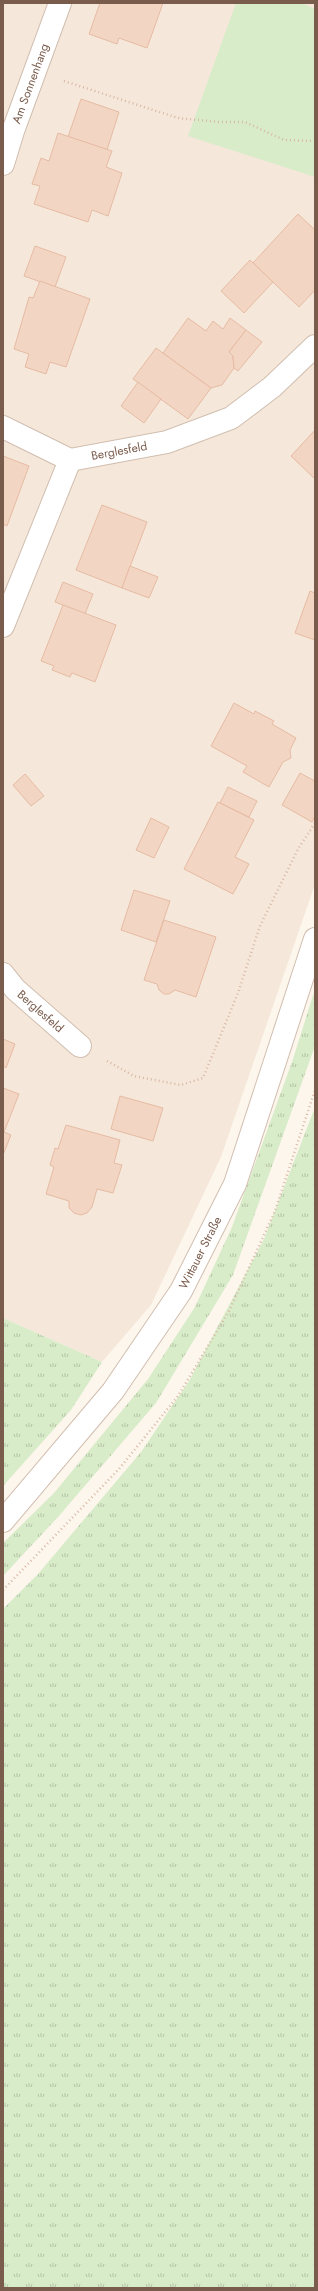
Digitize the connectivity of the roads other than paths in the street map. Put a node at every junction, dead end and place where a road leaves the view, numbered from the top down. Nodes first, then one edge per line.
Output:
1 (60, 3) edge
2 (3, 164) edge
3 (315, 346) edge
4 (3, 427) edge
5 (70, 460) junction
6 (3, 626) edge
7 (315, 939) edge
8 (3, 974) edge
9 (80, 1046) road end
10 (3, 1521) edge

1 - 2 street, Am Sonnenhang
3 - 5 street, Berglesfeld
4 - 5 street
5 - 6 street
7 - 10 street, Wittauer Straße
8 - 9 street, Berglesfeld

